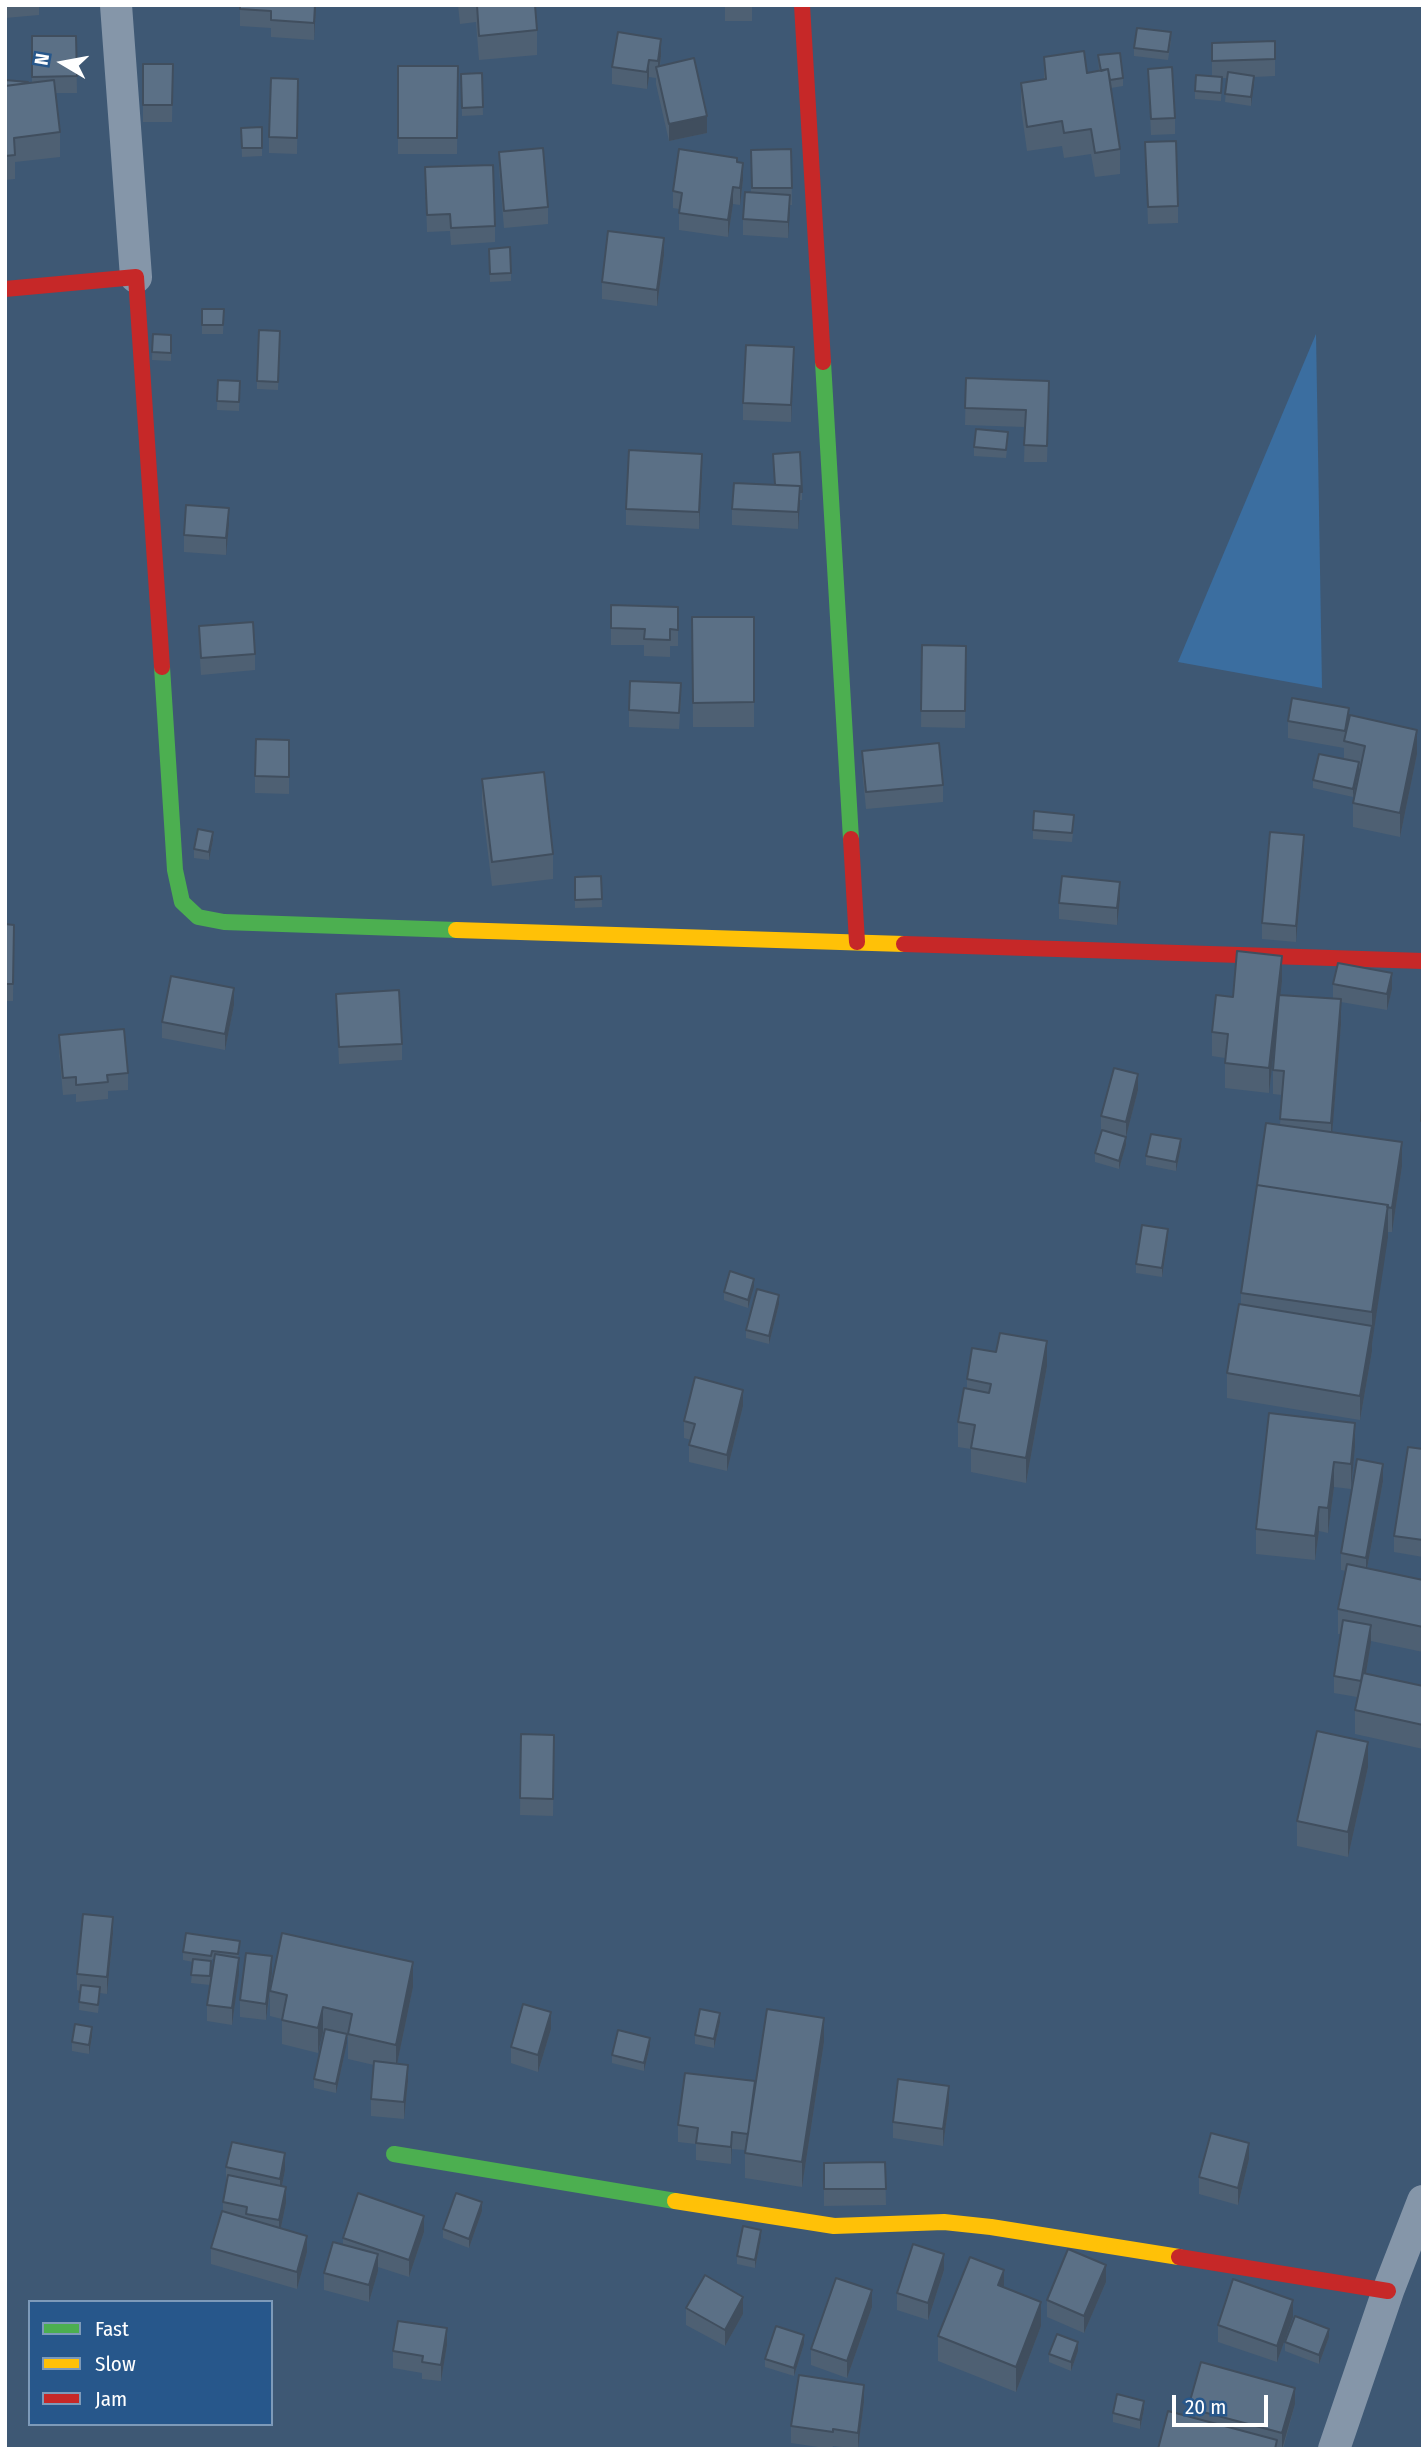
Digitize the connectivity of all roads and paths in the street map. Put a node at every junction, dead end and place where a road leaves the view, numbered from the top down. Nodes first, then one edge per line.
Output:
1 (116, 5) edge
2 (802, 5) edge
3 (136, 277) junction
4 (5, 289) edge
5 (857, 943) junction
6 (1423, 961) edge
7 (394, 2154) dead end
8 (1423, 2201) edge
9 (1388, 2291) junction
10 (1334, 2449) edge

1 - 3 street
2 - 5 street
3 - 4 street
3 - 5 street
5 - 6 street
7 - 9 street
8 - 9 street
9 - 10 street

